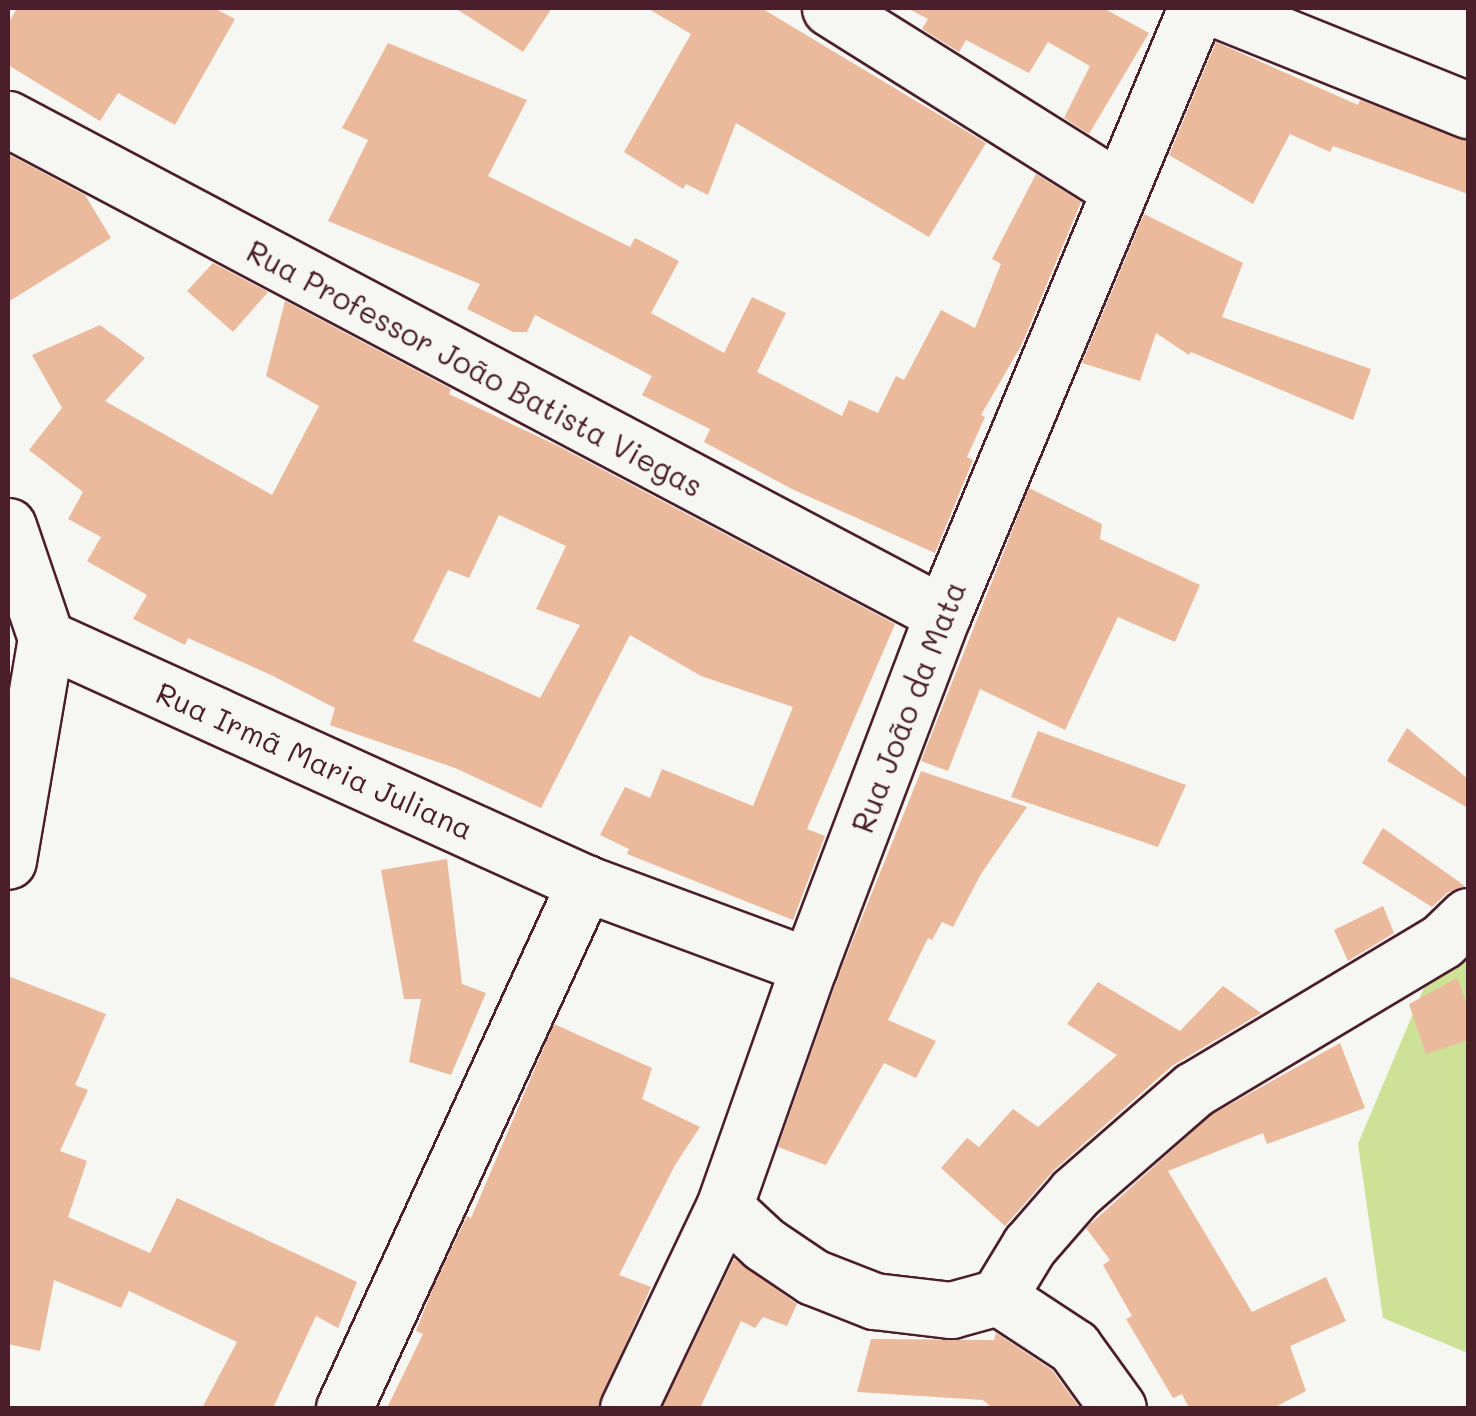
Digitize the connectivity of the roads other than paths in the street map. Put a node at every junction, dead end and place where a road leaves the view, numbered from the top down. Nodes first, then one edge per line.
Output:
1 (830, 8) edge
2 (1196, 8) edge
3 (1214, 8) edge
4 (1468, 110) edge
5 (8, 119) edge
6 (1120, 190) junction
7 (8, 526) edge
8 (943, 614) junction
9 (46, 638) junction
10 (8, 860) edge
11 (585, 883) junction
12 (1468, 916) edge
13 (809, 966) junction
14 (724, 1207) junction
15 (998, 1298) junction
16 (344, 1408) edge
17 (628, 1408) edge
18 (1118, 1408) edge

1 - 6 street
2 - 6 street, Rua João da Mata
3 - 4 street
5 - 8 street, Rua Professor João Batista Viegas
6 - 8 street, Rua João da Mata
7 - 9 street
8 - 13 street, Rua João da Mata
9 - 10 street
9 - 11 street, Rua Irmã Maria Juliana
11 - 13 street, Rua Irmã Maria Juliana
11 - 16 street
12 - 15 street
13 - 14 street, Rua João da Mata
14 - 15 street
14 - 17 street, Rua João da Mata
15 - 18 street

